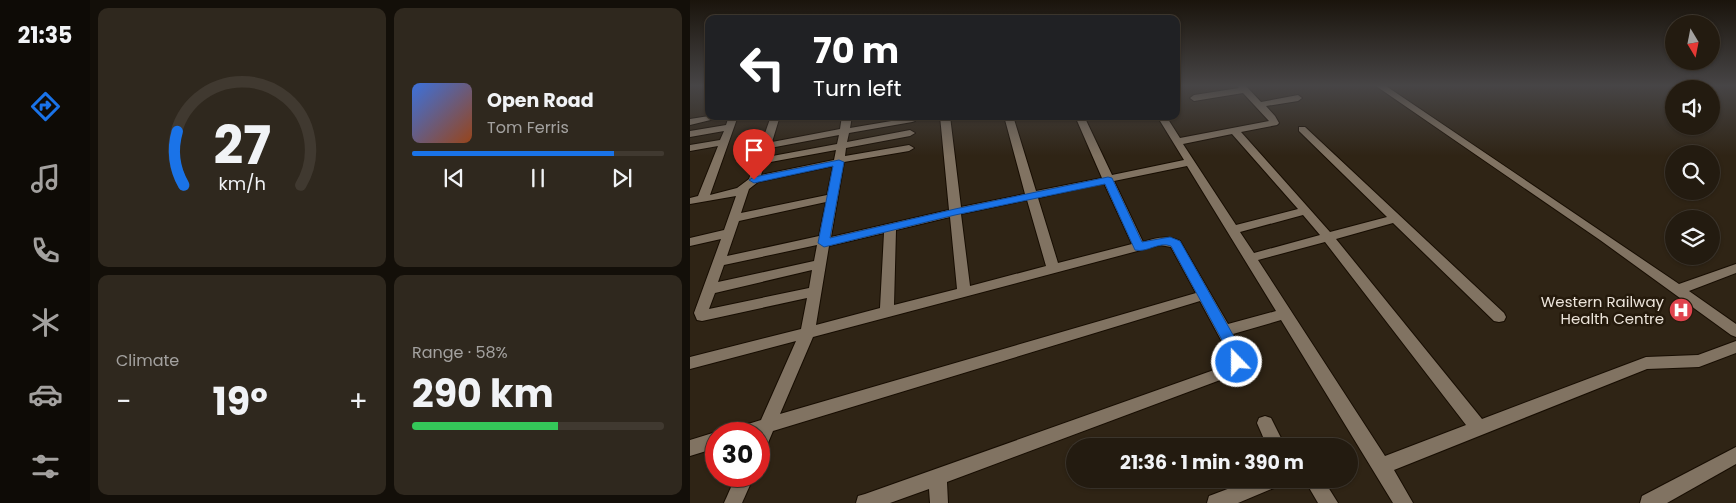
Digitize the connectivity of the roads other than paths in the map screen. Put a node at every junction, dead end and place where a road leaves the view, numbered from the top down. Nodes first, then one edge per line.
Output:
1 (1263, 109) edge
2 (1415, 109) edge
3 (705, 119) edge
4 (733, 120) edge
5 (774, 120) edge
6 (847, 120) edge
7 (906, 120) edge
8 (945, 120) edge
9 (1009, 120) edge
10 (1081, 120) edge
11 (1163, 120) edge
12 (690, 122) edge
13 (730, 127) junction
14 (1302, 129) dead end
15 (845, 131) junction
16 (1235, 131) junction
17 (910, 133) dead end
18 (690, 134) edge
19 (724, 142) junction
20 (1177, 142) junction
21 (765, 146) junction
22 (690, 148) edge
23 (909, 148) dead end
24 (840, 156) junction
25 (760, 161) junction
26 (1190, 162) junction
27 (1108, 180) junction
28 (749, 184) junction
29 (1032, 196) junction
30 (832, 197) junction
31 (702, 199) junction
32 (690, 201) edge
33 (1305, 211) junction
34 (955, 212) junction
35 (735, 218) junction
36 (1396, 218) junction
37 (890, 228) junction
38 (1232, 230) junction
39 (730, 233) junction
40 (1328, 237) junction
41 (824, 241) junction
42 (690, 242) edge
43 (1138, 247) junction
44 (1251, 258) junction
45 (719, 262) junction
46 (820, 264) junction
47 (1736, 268) edge
48 (1053, 269) junction
49 (710, 289) junction
50 (1677, 290) junction
51 (815, 291) junction
52 (964, 292) junction
53 (1204, 295) junction
54 (887, 312) junction
55 (1286, 313) junction
56 (1499, 317) dead end
57 (1224, 331) junction
58 (1736, 331) edge
59 (807, 333) junction
60 (1736, 347) edge
61 (690, 363) edge
62 (768, 422) edge
63 (1265, 423) dead end
64 (770, 424) edge
65 (1480, 429) junction
66 (1272, 438) edge
67 (705, 443) edge
68 (690, 448) edge
69 (1736, 456) edge
70 (1382, 466) junction
71 (937, 477) junction
72 (740, 487) edge
73 (1253, 488) edge
74 (1319, 488) edge
75 (733, 503) edge
76 (864, 503) edge
77 (939, 503) edge
78 (1216, 503) edge
79 (1329, 503) edge
80 (1404, 503) edge
81 (1649, 503) edge

1 - 16 street
2 - 50 street
3 - 12 street
4 - 13 street
5 - 21 street
6 - 15 street
7 - 15 street
8 - 34 street
9 - 29 street
10 - 27 street
11 - 20 street
13 - 18 street
13 - 19 street
14 - 36 street
15 - 21 street
15 - 24 street
16 - 20 street
16 - 33 street
17 - 24 street
19 - 22 street
19 - 31 street
20 - 26 street
21 - 25 street
23 - 24 street
24 - 25 street
24 - 28 street
24 - 30 street
25 - 28 street
26 - 27 street
26 - 38 street
27 - 29 street
27 - 43 street
28 - 31 street
28 - 35 street
29 - 34 street
29 - 48 street
30 - 35 street
30 - 41 street
31 - 32 street
33 - 38 street
33 - 40 street
34 - 37 street
34 - 52 street
35 - 39 street
36 - 40 street
36 - 56 street
37 - 41 street
37 - 54 street
38 - 44 street
39 - 42 street
39 - 45 street
40 - 44 street
40 - 65 street
41 - 45 street
41 - 46 street
43 - 48 street
43 - 53 street
44 - 55 street
45 - 49 street
46 - 49 street
46 - 51 street
47 - 50 street
48 - 52 street
49 - 51 street
50 - 58 street
51 - 59 street
52 - 54 street
53 - 57 street
53 - 64 street
54 - 59 street
55 - 57 street
55 - 70 street
57 - 71 street
59 - 61 street
59 - 62 street
60 - 65 street
63 - 66 street
65 - 70 street
67 - 68 street
69 - 81 street
70 - 80 street
71 - 76 street
71 - 77 street
72 - 75 street
73 - 78 street
74 - 79 street

